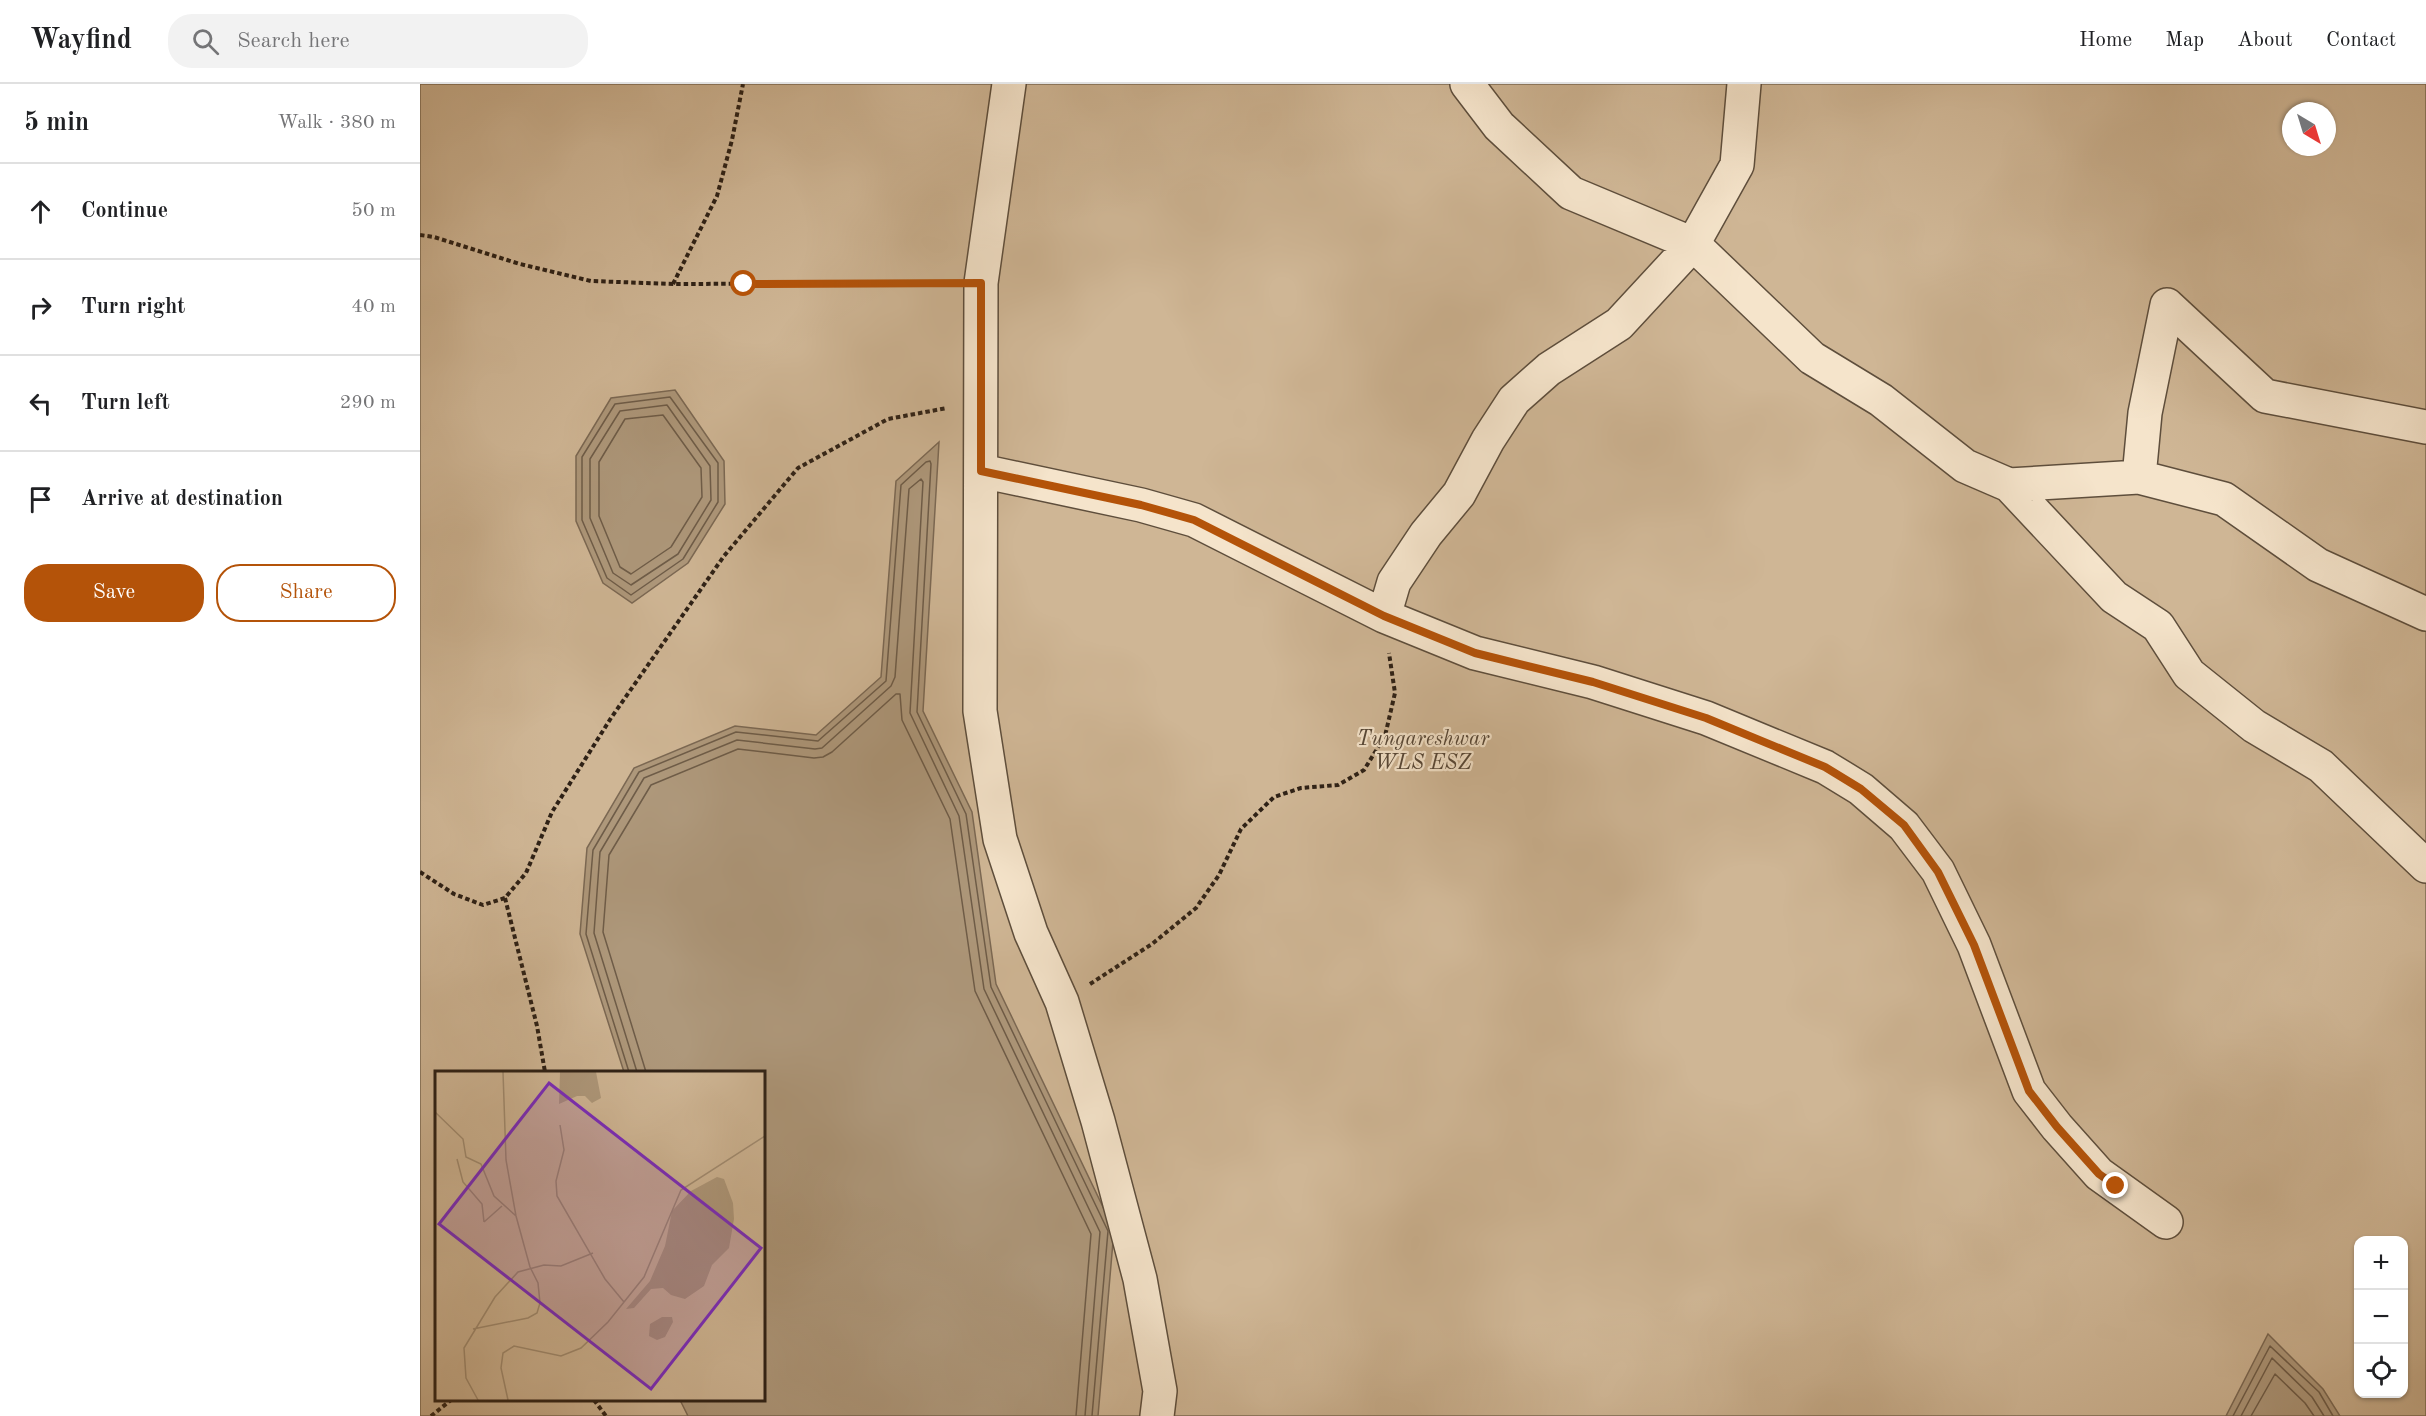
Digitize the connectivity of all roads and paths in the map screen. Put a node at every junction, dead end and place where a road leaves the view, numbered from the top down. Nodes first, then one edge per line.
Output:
1 (743, 84) edge
2 (1009, 84) edge
3 (1467, 84) edge
4 (1744, 84) edge
5 (420, 235) edge
6 (1693, 244) junction
7 (981, 283) junction
8 (674, 284) junction
9 (981, 402) junction
10 (2426, 428) edge
11 (981, 471) junction
12 (2139, 477) junction
13 (2009, 485) junction
14 (2426, 614) edge
15 (1384, 616) junction
16 (2426, 866) edge
17 (420, 872) edge
18 (505, 898) junction
19 (1062, 1002) junction
20 (545, 1071) edge
21 (2166, 1222) dead end
22 (450, 1401) edge
23 (595, 1401) edge
24 (431, 1416) edge
25 (606, 1416) edge
26 (1157, 1416) edge

1 - 8 path
2 - 7 street
3 - 6 street
4 - 6 street
5 - 8 path
6 - 13 street
6 - 15 street
7 - 8 path
7 - 9 street
9 - 11 street
9 - 18 path
10 - 12 street
11 - 15 street
11 - 19 street
12 - 13 street
12 - 14 street
13 - 16 street
15 - 19 path
15 - 21 street
17 - 18 path
18 - 20 path
19 - 26 street
22 - 24 path
23 - 25 path

